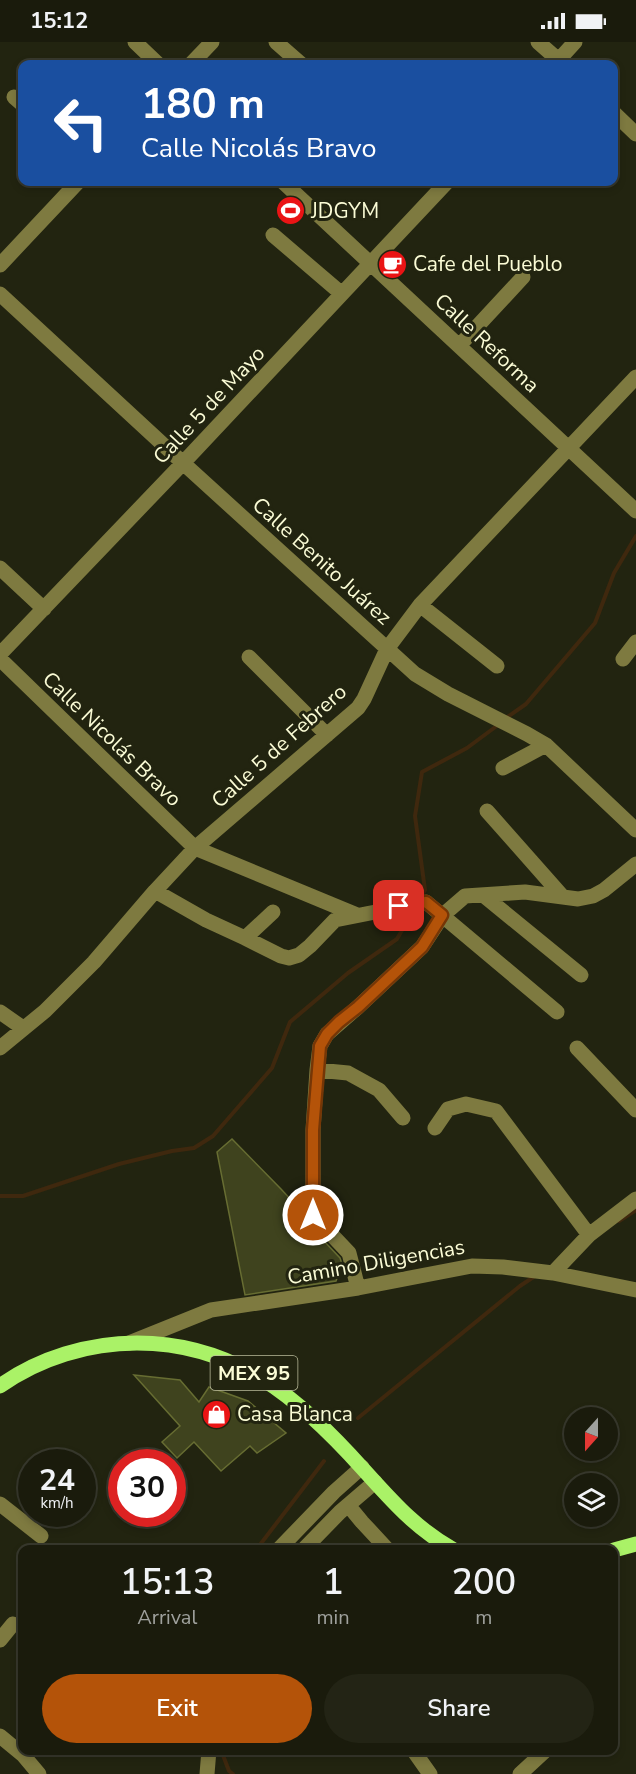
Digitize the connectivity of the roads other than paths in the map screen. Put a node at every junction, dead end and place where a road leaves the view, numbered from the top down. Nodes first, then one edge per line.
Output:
1 (135, 42) edge
2 (212, 42) edge
3 (276, 42) edge
4 (538, 42) edge
5 (575, 42) edge
6 (154, 60) edge
7 (195, 60) edge
8 (296, 60) edge
9 (556, 60) edge
10 (561, 60) edge
11 (618, 117) edge
12 (636, 134) edge
13 (74, 186) edge
14 (287, 186) edge
15 (443, 186) edge
16 (273, 236) dead end
17 (371, 264) junction
18 (0, 265) edge
19 (523, 277) dead end
20 (0, 294) edge
21 (342, 294) junction
22 (459, 345) junction
23 (636, 377) edge
24 (570, 449) junction
25 (183, 463) junction
26 (636, 511) edge
27 (0, 568) edge
28 (420, 605) junction
29 (45, 609) junction
30 (636, 642) edge
31 (387, 649) junction
32 (0, 654) edge
33 (249, 657) dead end
34 (0, 659) edge
35 (622, 659) dead end
36 (496, 666) dead end
37 (327, 735) junction
38 (546, 745) junction
39 (503, 768) dead end
40 (487, 811) dead end
41 (636, 830) edge
42 (195, 848) junction
43 (636, 864) edge
44 (155, 891) junction
45 (483, 895) junction
46 (563, 897) junction
47 (273, 912) dead end
48 (357, 915) junction
49 (442, 915) junction
50 (245, 938) junction
51 (581, 975) dead end
52 (0, 1012) edge
53 (557, 1012) dead end
54 (23, 1028) junction
55 (0, 1048) edge
56 (577, 1048) dead end
57 (317, 1070) junction
58 (636, 1110) edge
59 (403, 1118) dead end
60 (435, 1128) dead end
61 (636, 1198) edge
62 (588, 1236) junction
63 (554, 1271) junction
64 (358, 1288) junction
65 (636, 1290) edge
66 (128, 1343) junction
67 (0, 1386) edge
68 (362, 1467) junction
69 (375, 1482) junction
70 (0, 1503) edge
71 (348, 1505) junction
72 (41, 1536) dead end
73 (636, 1544) edge
74 (283, 1545) edge
75 (308, 1545) edge
76 (383, 1545) edge
77 (446, 1545) edge
78 (618, 1549) edge
79 (13, 1624) dead end
80 (0, 1640) edge
81 (0, 1736) edge
82 (18, 1748) edge
83 (26, 1755) edge
84 (209, 1755) edge
85 (417, 1755) edge
86 (541, 1755) edge
87 (39, 1774) edge
88 (207, 1774) edge
89 (430, 1774) edge
90 (520, 1774) edge

1 - 6 street
2 - 7 street
3 - 8 street
4 - 9 street
5 - 10 street
11 - 12 street
13 - 18 street
14 - 17 street, Calle Reforma
15 - 17 street, Calle 5 de Mayo
16 - 21 street
17 - 21 street, Calle 5 de Mayo
17 - 22 street, Calle Reforma
19 - 22 street
20 - 25 street, Calle Benito Juárez
21 - 25 street, Calle 5 de Mayo
22 - 24 street, Calle Reforma
23 - 24 street, Calle 5 de Febrero
24 - 26 street, Calle Reforma
24 - 28 street, Calle 5 de Febrero
25 - 29 street, Calle 5 de Mayo
25 - 31 street, Calle Benito Juárez
27 - 29 street
28 - 31 street, Calle 5 de Febrero
28 - 36 street
29 - 32 street, Calle 5 de Mayo
30 - 35 street
31 - 37 street, Calle 5 de Febrero
31 - 38 street, Calle Benito Juárez
33 - 37 street
34 - 42 street, Calle Nicolás Bravo
37 - 42 street, Calle 5 de Febrero
38 - 39 street
38 - 41 street, Calle Benito Juárez
40 - 46 street
42 - 44 street, Calle 5 de Febrero
42 - 48 street
43 - 46 street
44 - 50 street
44 - 54 street, Calle 5 de Febrero
45 - 46 street
45 - 49 street
45 - 51 street
47 - 50 street
48 - 49 street
48 - 50 street
49 - 53 street
49 - 57 street
52 - 54 street
54 - 55 street, Calle 5 de Febrero
56 - 58 street
57 - 59 street
57 - 64 street
60 - 62 street
61 - 62 street
62 - 63 street
63 - 64 street, Camino Diligencias
63 - 65 street, Camino Diligencias
64 - 66 street, Camino Diligencias
66 - 67 main road, MEX 95
66 - 68 main road, MEX 95
68 - 69 main road, MEX 95
68 - 74 street
69 - 71 street
69 - 77 main road, MEX 95
70 - 72 street
71 - 75 street
71 - 76 street
73 - 78 main road
79 - 80 street
81 - 82 street
83 - 87 street
84 - 88 street
85 - 89 street
86 - 90 street

